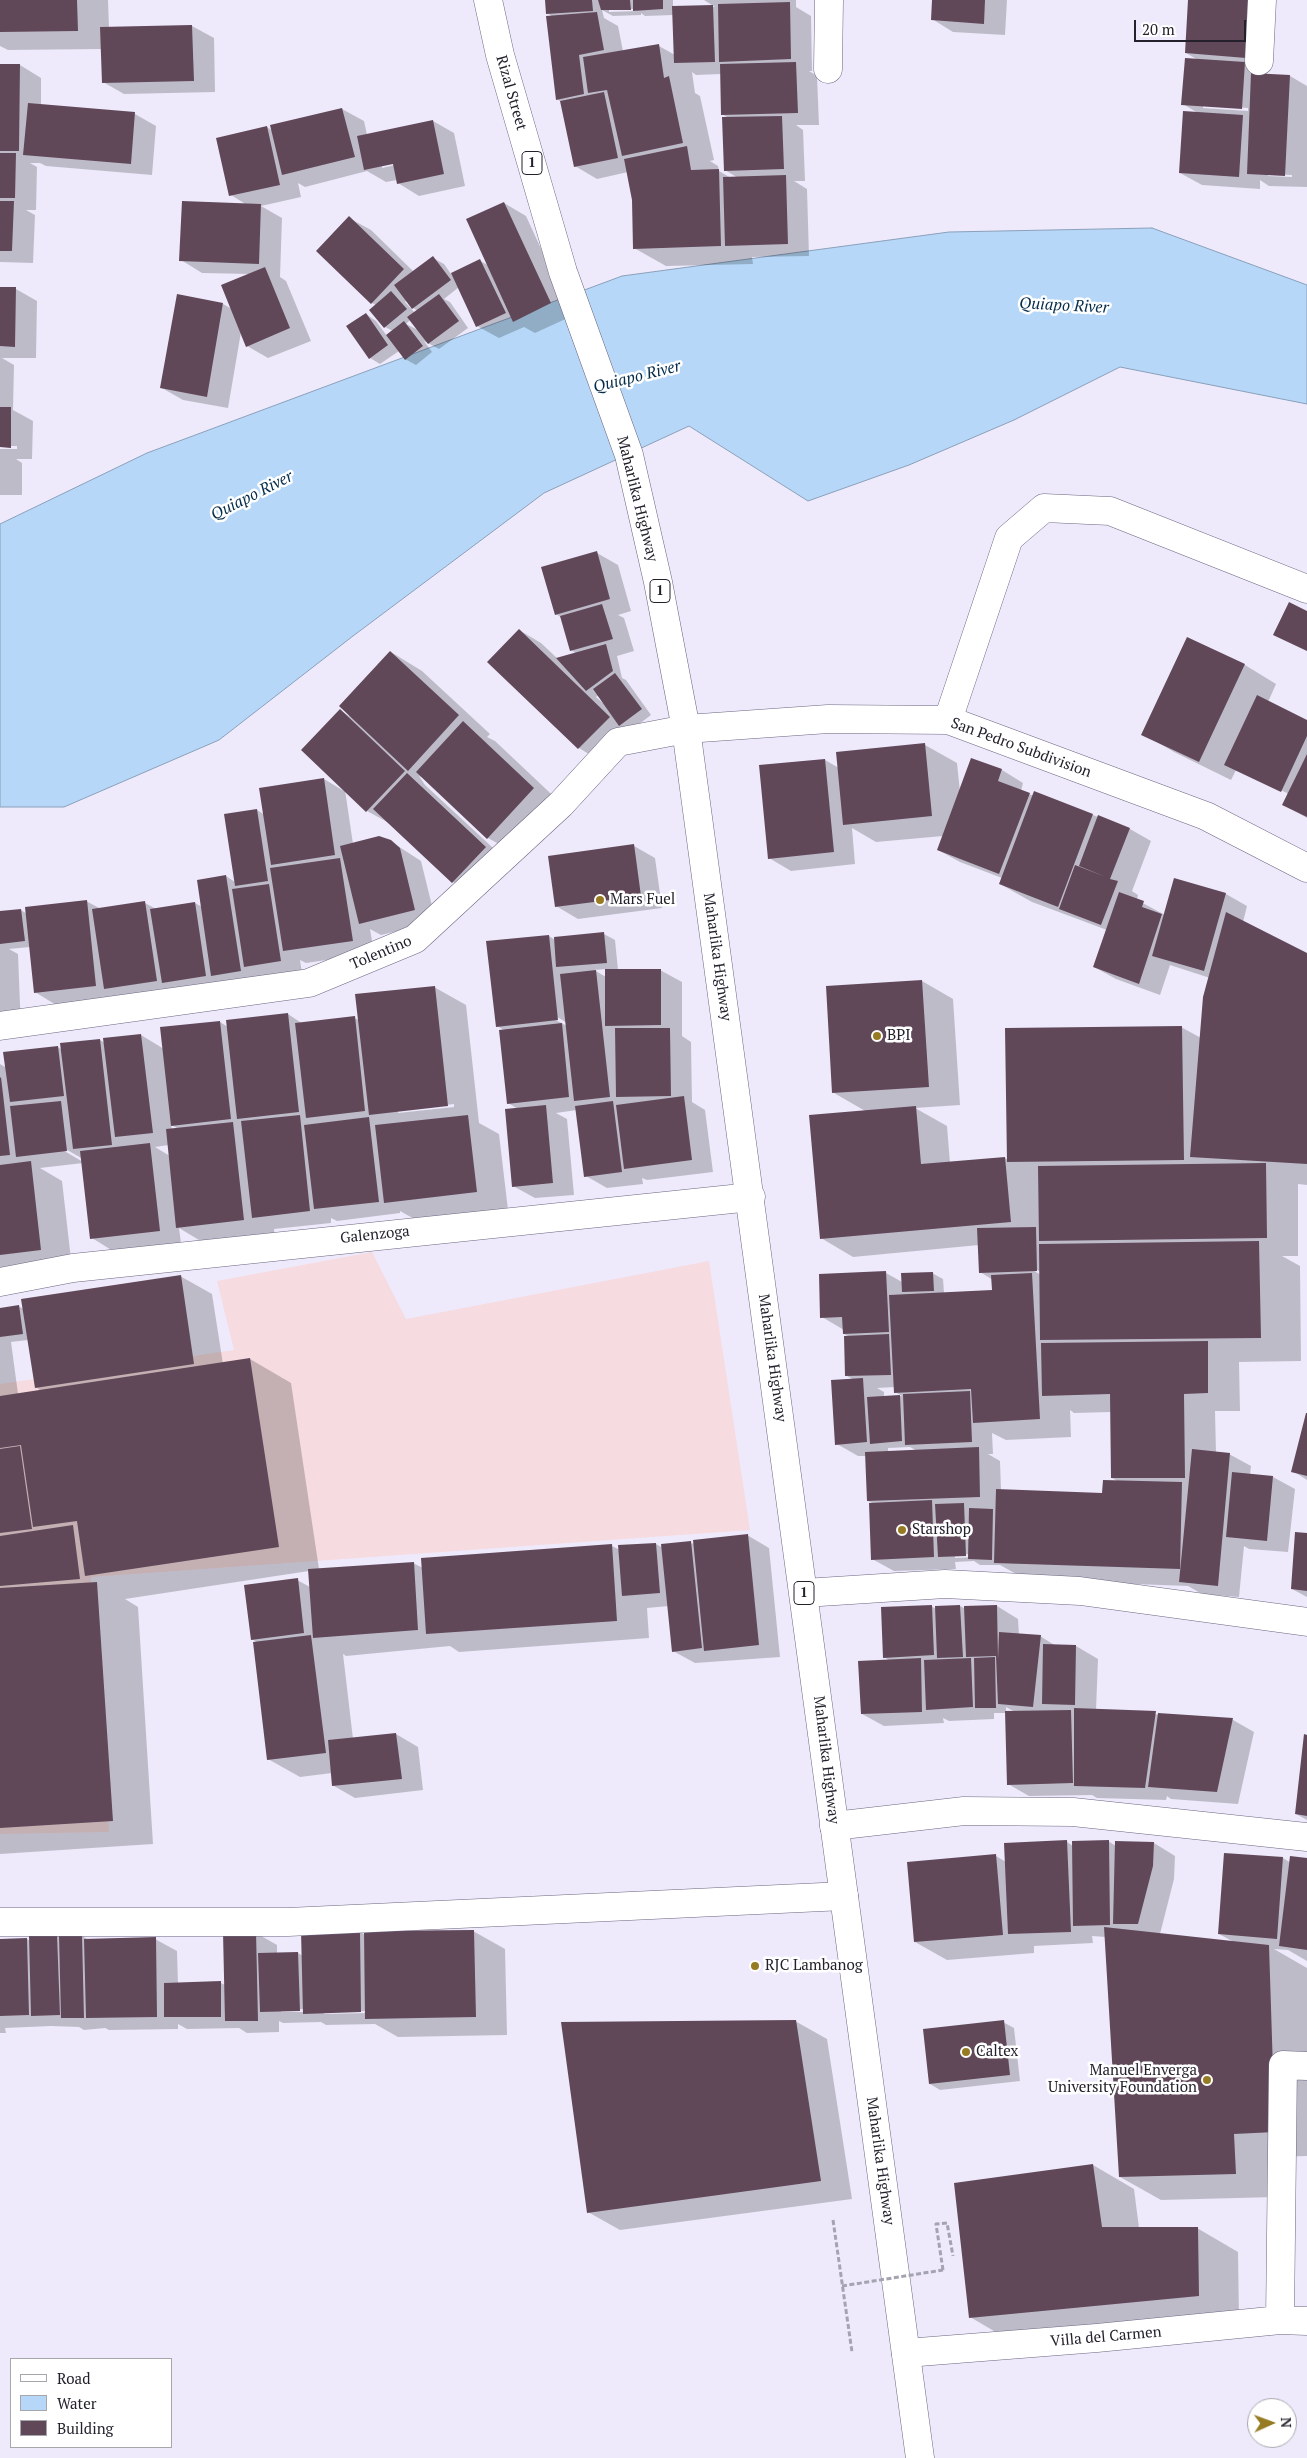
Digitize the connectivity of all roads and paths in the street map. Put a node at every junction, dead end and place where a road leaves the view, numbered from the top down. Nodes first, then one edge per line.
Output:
1 (488, 0) edge
2 (829, 0) edge
3 (1262, 0) edge
4 (1259, 61) dead end
5 (828, 69) dead end
6 (563, 272) joint
7 (1307, 589) edge
8 (948, 720) junction
9 (686, 729) junction
10 (1307, 868) edge
11 (0, 1026) edge
12 (751, 1196) junction
13 (0, 1282) edge
14 (804, 1593) junction
15 (1307, 1622) edge
16 (834, 1826) junction
17 (1307, 1838) edge
18 (844, 1896) junction
19 (0, 1922) edge
20 (1307, 2066) edge
21 (832, 2220) dead end
22 (953, 2256) dead end
23 (842, 2286) junction
24 (1280, 2320) junction
25 (1307, 2321) edge
26 (852, 2352) dead end
27 (906, 2353) junction
28 (920, 2458) edge

1 - 6 street, Rizal Street / 1
2 - 5 street
3 - 4 street
6 - 9 street, Maharlika Highway / 1
7 - 8 street
8 - 9 street, San Pedro Subdivision
8 - 10 street, San Pedro Subdivision
9 - 11 street, Tolentino
9 - 12 street, Maharlika Highway / 1
12 - 13 street, Galenzoga
12 - 14 street, Maharlika Highway / 1
14 - 15 street
14 - 16 street, Maharlika Highway / 1
16 - 17 street
16 - 18 street, Maharlika Highway / 1
18 - 19 street
18 - 27 street, Maharlika Highway / 1
20 - 24 street
21 - 23 path
22 - 23 path, bridge
23 - 26 path
24 - 25 street, Villa del Carmen
24 - 27 street, Villa del Carmen
27 - 28 street, Maharlika Highway / 1

